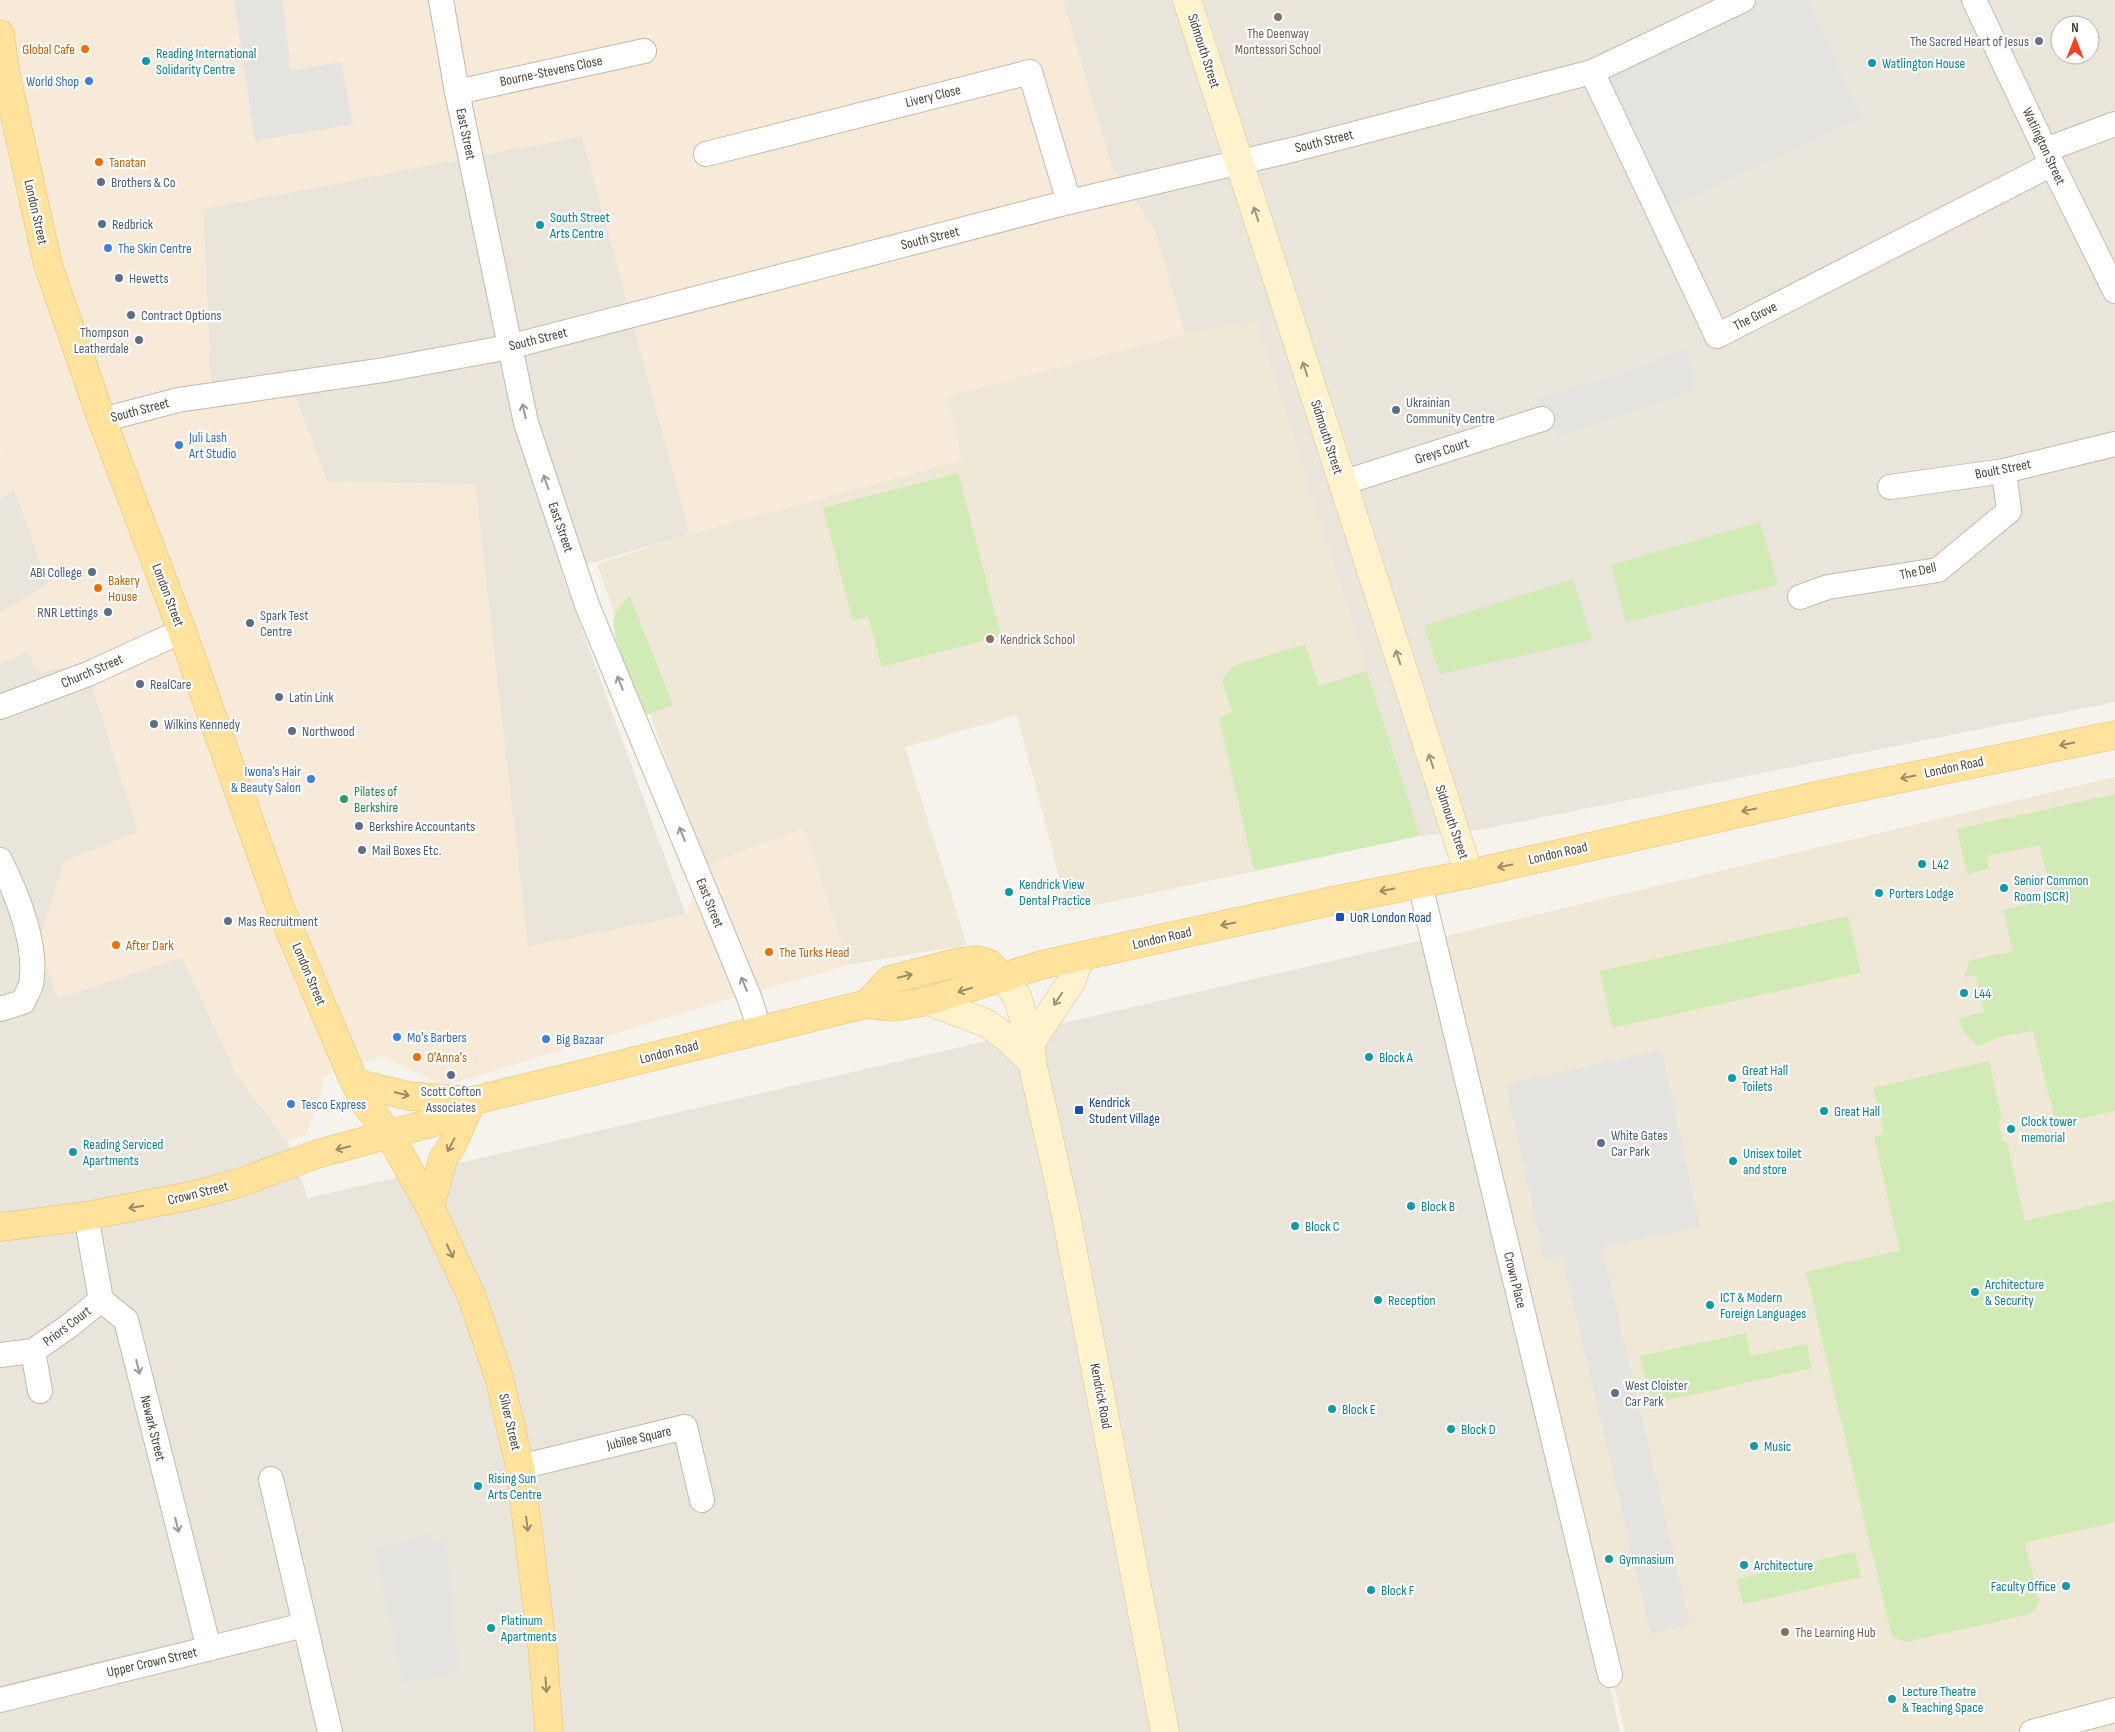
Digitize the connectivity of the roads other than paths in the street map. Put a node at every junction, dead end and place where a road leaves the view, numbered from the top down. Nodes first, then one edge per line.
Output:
1 (441, 0) edge
2 (1187, 0) edge
3 (1743, 0) edge
4 (1974, 0) edge
5 (0, 34) edge
6 (644, 51) dead end
7 (1592, 72) junction
8 (457, 92) junction
9 (2115, 124) edge
10 (706, 154) dead end
11 (2048, 157) junction
12 (1239, 163) junction
13 (1069, 202) junction
14 (2115, 291) edge
15 (509, 347) junction
16 (1542, 419) dead end
17 (102, 420) junction
18 (2115, 444) edge
19 (2004, 471) junction
20 (1342, 483) junction
21 (1890, 487) dead end
22 (1800, 597) dead end
23 (182, 631) junction
24 (0, 707) edge
25 (2115, 735) edge
26 (0, 860) edge
27 (1469, 874) junction
28 (1420, 884) junction
29 (1081, 956) junction
30 (1003, 978) junction
31 (928, 1001) junction
32 (867, 1004) junction
33 (0, 1009) edge
34 (760, 1030) junction
35 (1032, 1052) junction
36 (355, 1083) junction
37 (472, 1101) junction
38 (390, 1136) junction
39 (430, 1207) junction
40 (86, 1216) junction
41 (0, 1227) edge
42 (101, 1300) junction
43 (33, 1351) junction
44 (0, 1355) edge
45 (40, 1390) dead end
46 (520, 1467) junction
47 (270, 1479) dead end
48 (702, 1500) dead end
49 (304, 1625) junction
50 (209, 1649) junction
51 (1610, 1676) dead end
52 (0, 1700) edge
53 (2115, 1710) edge
54 (330, 1732) edge
55 (549, 1732) edge
56 (1165, 1732) edge
57 (2032, 1732) edge

1 - 8 street, East Street
2 - 12 street, Sidmouth Street
3 - 7 street, South Street
4 - 11 street, Watlington Street
5 - 17 main road, London Street
6 - 8 street, Bourne-Stevens Close
7 - 11 street, The Grove
7 - 12 street, South Street
8 - 15 street, East Street
9 - 11 street
10 - 13 street, Livery Close
11 - 14 street, Watlington Street
12 - 13 street, South Street
20 -> 12 street, Sidmouth Street
13 - 15 street, South Street
15 - 17 street, South Street
34 -> 15 street, East Street
16 - 20 street, Greys Court
17 - 23 main road, London Street
18 - 19 street, Boult Street
19 - 21 street, Boult Street
19 - 22 street, The Dell
27 -> 20 street, Sidmouth Street
23 - 24 street, Church Street
23 - 36 main road, London Street
25 -> 27 main road, London Road
26 - 33 street
27 - 28 main road, London Road
28 -> 29 main road, London Road
28 - 51 street, Crown Place
29 - 30 main road, London Road
29 -> 35 street
30 -> 31 main road, London Road
32 -> 30 main road
30 - 35 street, Kendrick Road
31 - 32 main road, London Road
31 - 35 street
32 - 34 main road, London Road
34 - 37 main road, London Road
35 - 56 street, Kendrick Road
36 -> 37 main road, London Road
36 - 38 main road, London Street
37 - 38 main road, London Road
37 -> 39 main road
38 - 39 main road, Silver Street
38 -> 40 main road, Crown Street
39 -> 46 main road, Silver Street
40 - 41 main road, Crown Street
40 - 42 street
42 - 43 street, Priors Court
42 -> 50 street, Newark Street
43 - 44 street, Priors Court
43 - 45 street, Priors Court
46 - 48 street, Jubilee Square
46 -> 55 main road, Silver Street
47 - 49 street
49 - 50 street, Upper Crown Street
49 - 54 street
50 - 52 street, Upper Crown Street
53 - 57 street

